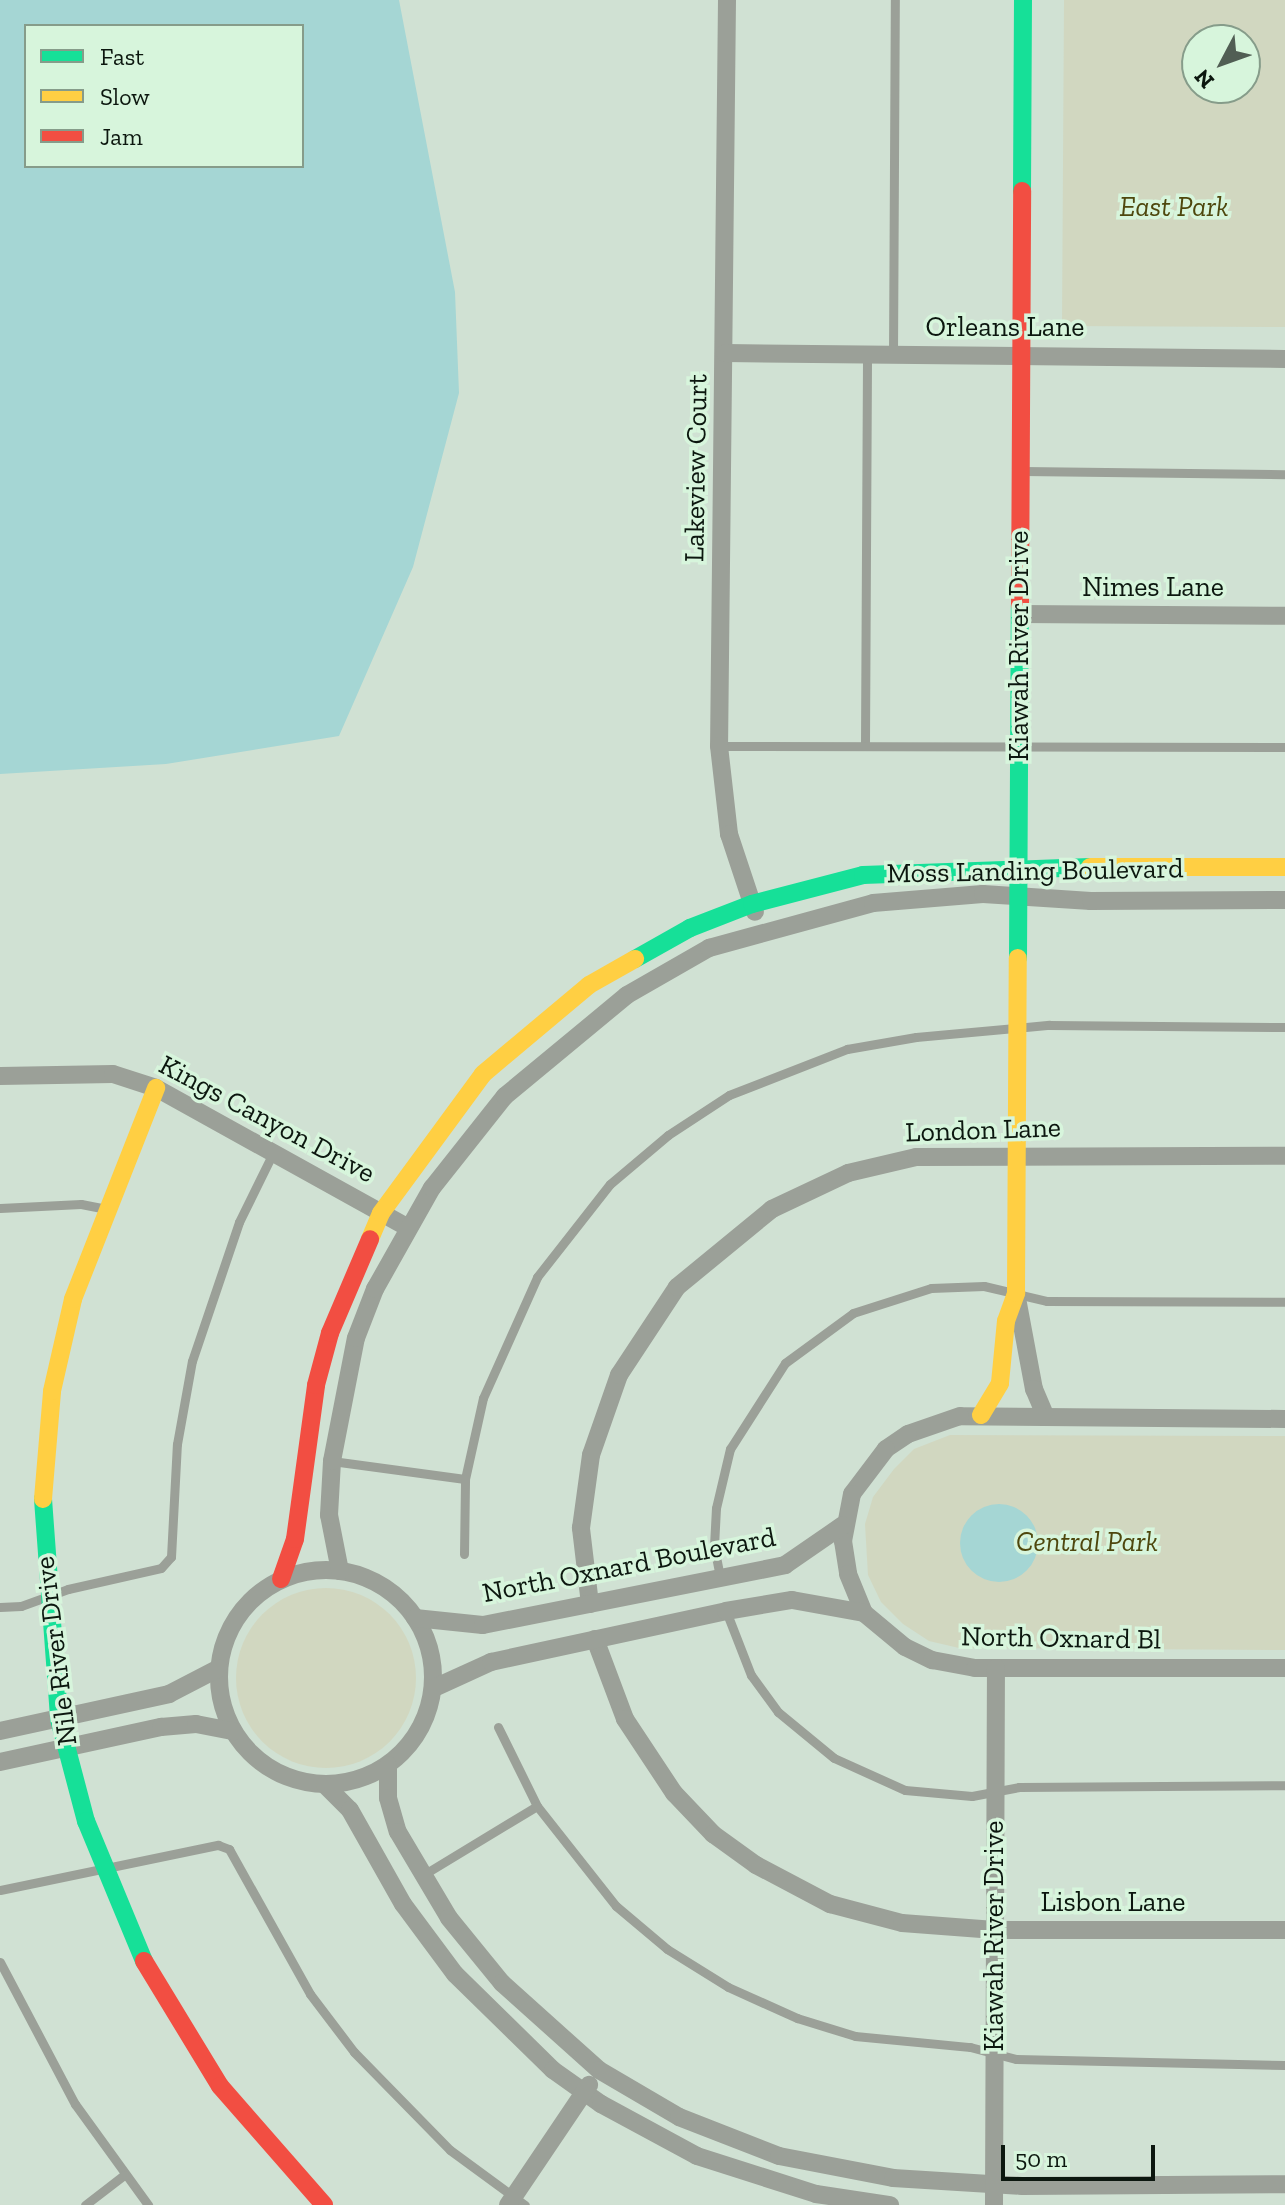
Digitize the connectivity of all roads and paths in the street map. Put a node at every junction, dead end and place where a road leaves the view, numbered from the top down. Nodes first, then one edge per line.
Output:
1 (727, 0) edge
2 (895, 0) edge
3 (1023, 0) edge
4 (725, 353) junction
5 (867, 355) junction
6 (893, 355) junction
7 (1021, 355) junction
8 (1285, 359) edge
9 (1020, 471) junction
10 (1285, 474) edge
11 (1020, 614) junction
12 (1285, 616) edge
13 (865, 743) junction
14 (1019, 744) junction
15 (719, 746) junction
16 (1285, 747) edge
17 (1285, 867) edge
18 (1018, 869) junction
19 (1019, 897) junction
20 (1285, 900) edge
21 (752, 904) junction
22 (761, 930) junction
23 (1285, 1027) edge
24 (1020, 1029) junction
25 (0, 1076) edge
26 (156, 1088) junction
27 (274, 1151) junction
28 (1020, 1154) junction
29 (1285, 1156) edge
30 (0, 1208) edge
31 (107, 1209) junction
32 (381, 1213) junction
33 (407, 1227) junction
34 (1016, 1293) junction
35 (1285, 1302) edge
36 (981, 1415) junction
37 (1045, 1415) junction
38 (1285, 1419) edge
39 (332, 1461) junction
40 (465, 1479) junction
41 (843, 1525) junction
42 (464, 1554) dead end
43 (340, 1571) junction
44 (720, 1577) junction
45 (281, 1579) junction
46 (45, 1597) junction
47 (590, 1604) junction
48 (0, 1607) edge
49 (726, 1611) junction
50 (864, 1613) junction
51 (415, 1618) junction
52 (595, 1639) junction
53 (219, 1668) junction
54 (996, 1668) junction
55 (1285, 1668) edge
56 (434, 1688) junction
57 (59, 1719) junction
58 (498, 1727) dead end
59 (0, 1731) edge
60 (233, 1731) junction
61 (65, 1748) junction
62 (0, 1762) edge
63 (388, 1765) junction
64 (325, 1785) junction
65 (1285, 1785) edge
66 (994, 1791) junction
67 (537, 1806) junction
68 (104, 1868) junction
69 (421, 1876) junction
70 (0, 1890) edge
71 (995, 1930) junction
72 (1285, 1930) edge
73 (0, 1962) edge
74 (994, 2054) junction
75 (1285, 2065) edge
76 (599, 2070) junction
77 (584, 2093) junction
78 (124, 2175) junction
79 (993, 2184) junction
80 (1285, 2184) edge
81 (515, 2203) edge
82 (85, 2205) edge
83 (148, 2205) edge
84 (324, 2205) edge
85 (890, 2205) edge
86 (994, 2205) edge

1 - 4 street, Lakeview Court
2 - 6 lane
3 - 7 street, Kiawah River Drive
4 - 5 street, Orleans Lane
4 - 15 street, Lakeview Court
5 - 6 street, Orleans Lane
5 - 13 lane
6 - 7 street, Orleans Lane
7 - 8 street, Orleans Lane
7 - 9 street, Kiawah River Drive
9 - 10 lane
9 - 11 street, Kiawah River Drive
11 - 12 street, Nimes Lane
11 - 14 street, Kiawah River Drive
13 - 14 lane
13 - 15 lane
14 - 16 lane
14 - 18 street, Kiawah River Drive
15 - 21 street, Lakeview Court
17 - 18 street, Moss Landing Boulevard
18 - 19 street, Kiawah River Drive
18 - 21 street, Moss Landing Boulevard
19 - 20 street, Moss Landing Boulevard
19 - 22 street, Moss Landing Boulevard
19 - 24 street, Kiawah River Drive
21 - 22 street, Lakeview Court
21 - 32 street, Moss Landing Boulevard
22 - 33 street, Moss Landing Boulevard
23 - 24 lane
24 - 28 street, Kiawah River Drive
24 - 40 lane
25 - 26 street, Kings Canyon Drive
26 - 27 street, Kings Canyon Drive
26 - 31 street, Nile River Drive
27 - 32 street, Kings Canyon Drive
27 - 46 lane
28 - 29 street, London Lane
28 - 34 street, Kiawah River Drive
28 - 47 street, London Lane
30 - 31 lane
31 - 46 street, Nile River Drive
32 - 33 street, Kings Canyon Drive
32 - 45 street, Moss Landing Boulevard
33 - 39 street, Moss Landing Boulevard
34 - 35 lane
34 - 36 street, Kiawah River Drive
34 - 37 street, Kiawah River Drive
34 - 44 lane
36 - 37 street, North Oxnard Bl
36 - 41 street, North Oxnard Bl
37 - 38 street, North Oxnard Bl
39 - 40 lane
39 - 43 street, Moss Landing Boulevard
40 - 42 lane
41 - 44 street, North Oxnard Boulevard
41 - 50 street, North Oxnard Bl
43 - 45 street
43 - 51 street
44 - 47 street, North Oxnard Boulevard
45 - 53 street
46 - 48 lane
46 - 57 street, Nile River Drive
47 - 51 street, North Oxnard Boulevard
49 - 50 street
49 - 52 street
49 - 66 lane
50 - 54 street, North Oxnard Bl
51 - 56 street
52 - 56 street
52 - 71 street, Lisbon Lane
53 - 57 street
53 - 60 street
54 - 55 street, North Oxnard Bl
54 - 66 street, Kiawah River Drive
56 - 63 street
57 - 59 street
57 - 61 street, Nile River Drive
58 - 67 lane
60 - 61 street
60 - 64 street
61 - 62 street
61 - 68 street, Nile River Drive
63 - 64 street
63 - 69 street
64 - 77 street
65 - 66 lane
66 - 71 street, Kiawah River Drive
67 - 69 lane
67 - 74 lane
68 - 70 lane
68 - 81 lane
68 - 84 street, Nile River Drive
69 - 76 street
71 - 72 street, Lisbon Lane
71 - 74 street, Kiawah River Drive
73 - 78 lane
74 - 75 lane
74 - 79 street, Kiawah River Drive
76 - 77 street
76 - 79 street
77 - 81 street
77 - 85 street
78 - 82 lane
78 - 83 lane
79 - 80 street
79 - 86 street, Kiawah River Drive

